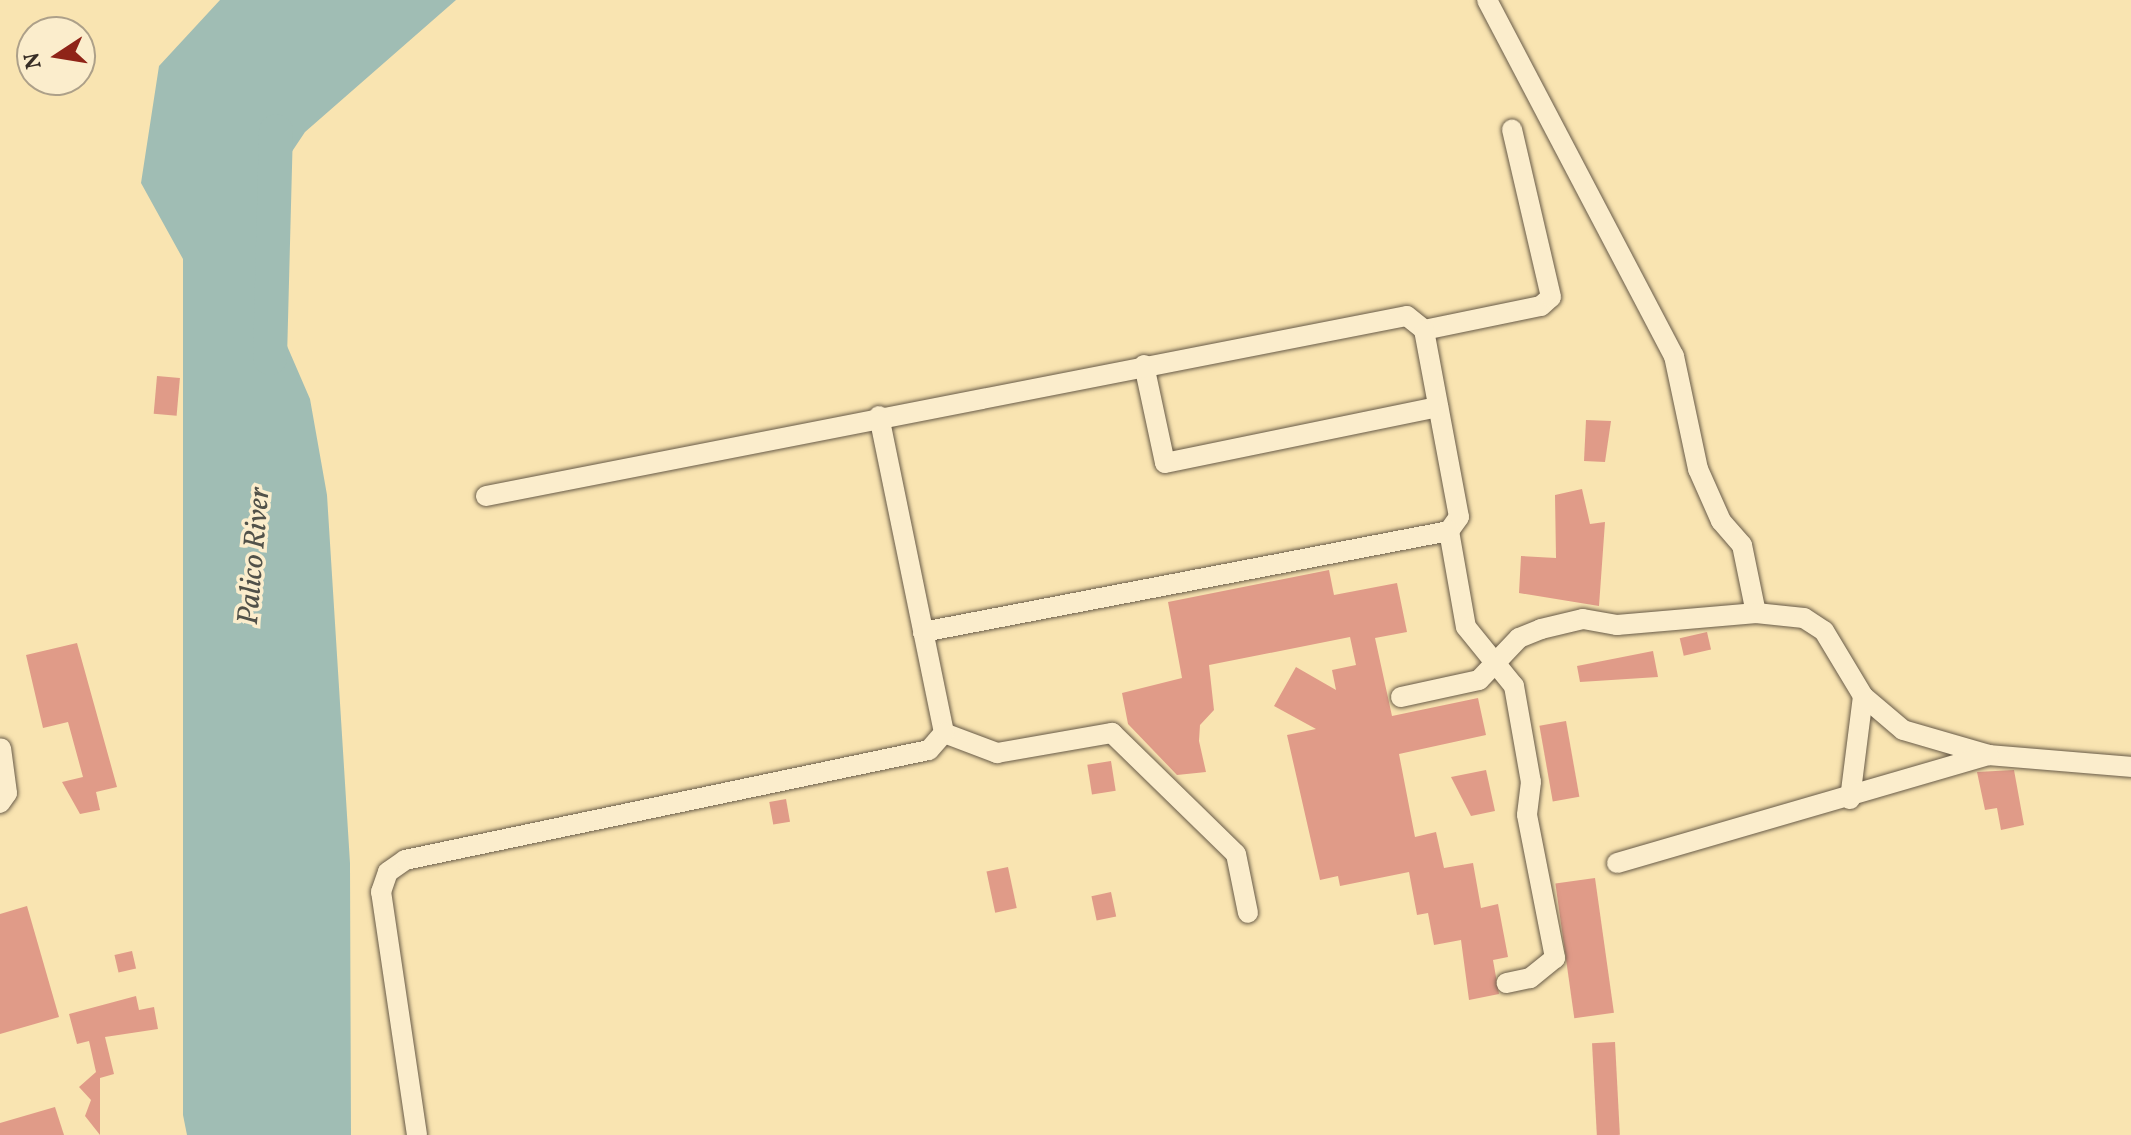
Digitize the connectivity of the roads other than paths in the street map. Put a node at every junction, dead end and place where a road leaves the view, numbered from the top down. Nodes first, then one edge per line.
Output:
1 (1487, 0) edge
2 (1512, 129) dead end
3 (1424, 330) junction
4 (1144, 365) junction
5 (1438, 407) junction
6 (879, 416) junction
7 (486, 496) dead end
8 (1449, 531) junction
9 (1756, 613) junction
10 (923, 632) junction
11 (1498, 665) junction
12 (1863, 696) junction
13 (1401, 697) dead end
14 (944, 733) junction
15 (1, 748) edge
16 (1989, 755) junction
17 (2131, 767) edge
18 (1850, 799) junction
19 (0, 803) edge
20 (1617, 863) dead end
21 (1248, 913) dead end
22 (1507, 983) dead end
23 (417, 1135) edge

1 - 9 street
2 - 3 street
3 - 4 street
3 - 5 street
4 - 5 street
4 - 6 street
5 - 8 street
6 - 7 street
6 - 10 street
8 - 10 street
8 - 11 street
9 - 11 street
9 - 12 street
10 - 14 street
11 - 13 street
11 - 22 street
12 - 16 street
12 - 18 street
14 - 21 street
14 - 23 street
15 - 19 street
16 - 17 street
16 - 18 street
18 - 20 street

